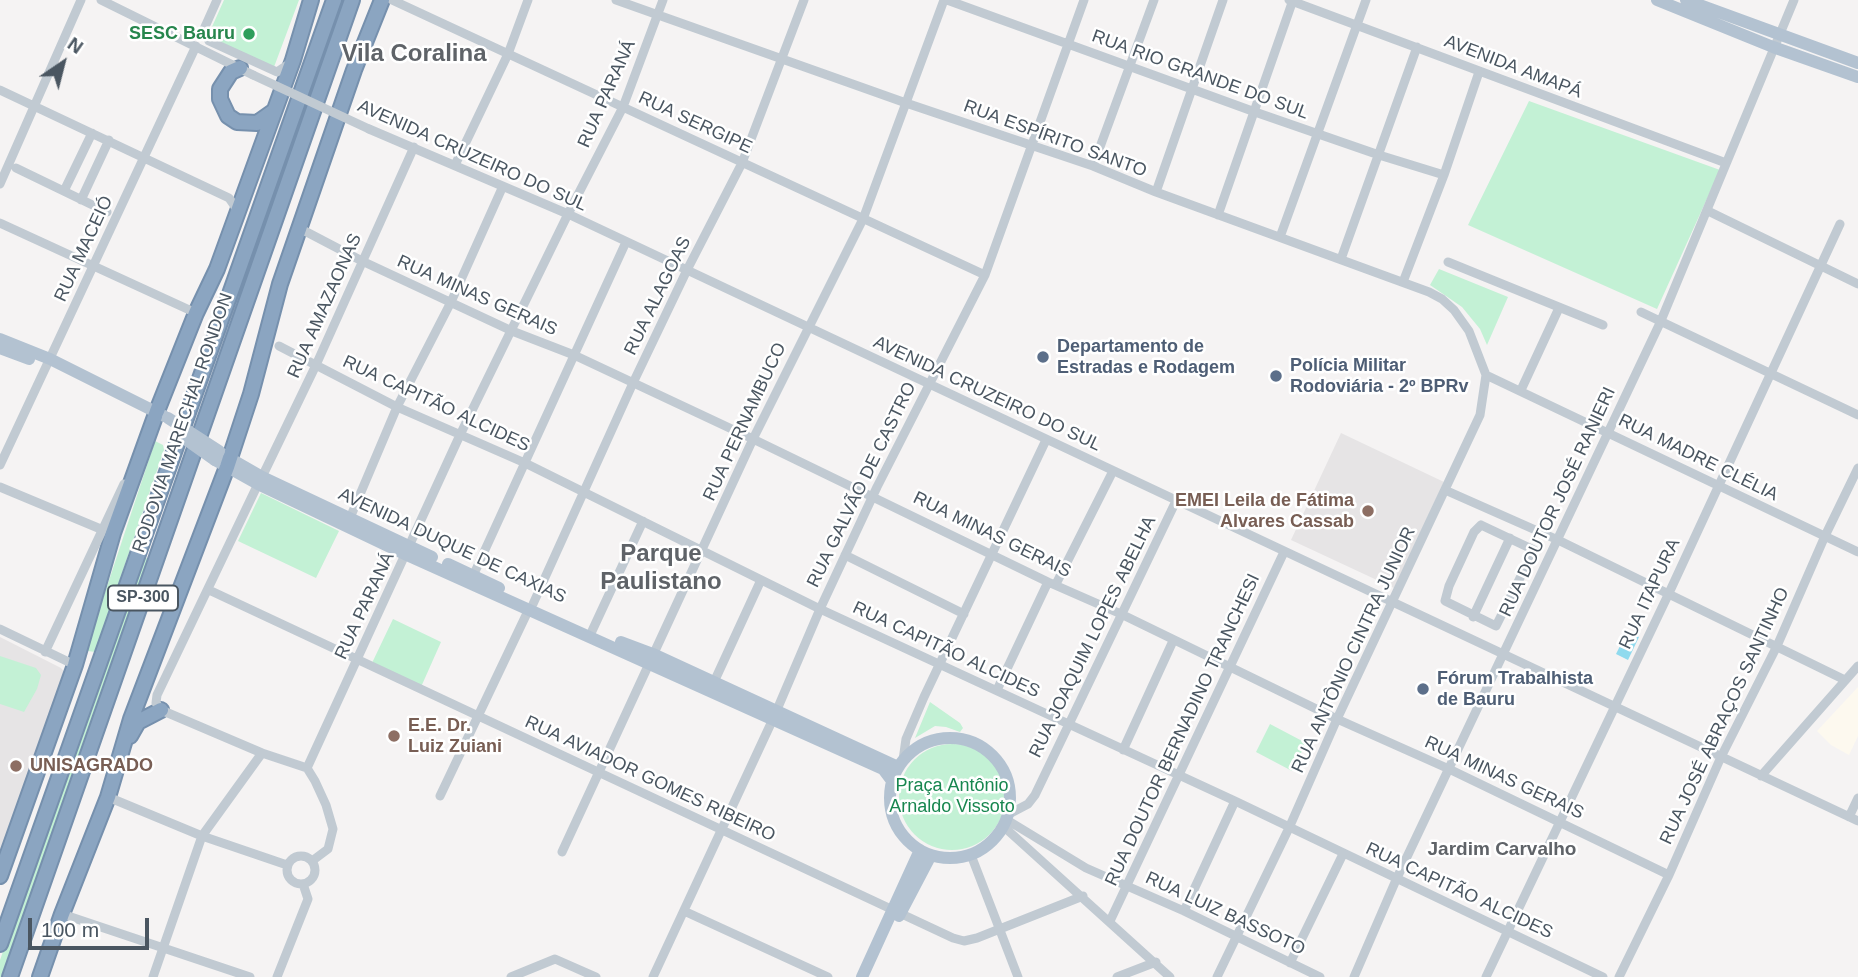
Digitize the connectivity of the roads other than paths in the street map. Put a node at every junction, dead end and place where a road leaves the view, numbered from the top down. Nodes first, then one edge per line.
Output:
1 (80, 0) edge
2 (101, 0) edge
3 (217, 0) edge
4 (311, 0) edge
5 (331, 0) edge
6 (352, 0) edge
7 (382, 0) edge
8 (392, 0) edge
9 (528, 0) edge
10 (616, 0) edge
11 (663, 0) edge
12 (804, 0) edge
13 (946, 0) edge
14 (1084, 0) edge
15 (1154, 0) edge
16 (1223, 0) edge
17 (1292, 0) edge
18 (1366, 0) edge
19 (1657, 0) edge
20 (1686, 0) edge
21 (1794, 0) edge
22 (658, 15) junction
23 (1357, 25) junction
24 (1775, 41) junction
25 (1068, 44) junction
26 (197, 46) junction
27 (1417, 47) junction
28 (508, 54) junction
29 (782, 58) junction
30 (293, 60) junction
31 (1858, 63) edge
32 (1129, 67) junction
33 (246, 71) junction
34 (1479, 72) junction
35 (1858, 77) edge
36 (1191, 88) junction
37 (0, 90) edge
38 (906, 103) junction
39 (36, 106) junction
40 (623, 107) junction
41 (275, 110) junction
42 (1255, 112) junction
43 (92, 133) junction
44 (1317, 133) junction
45 (109, 140) junction
46 (1031, 146) junction
47 (414, 148) junction
48 (1378, 155) junction
49 (144, 156) junction
50 (77, 163) junction
51 (742, 163) junction
52 (1727, 163) junction
53 (455, 165) junction
54 (1093, 166) junction
55 (16, 168) dead end
56 (94, 172) junction
57 (1444, 175) junction
58 (0, 184) edge
59 (503, 186) junction
60 (64, 191) junction
61 (1156, 192) junction
62 (81, 200) junction
63 (238, 211) junction
64 (1708, 211) junction
65 (107, 212) dead end
66 (568, 214) junction
67 (1218, 215) junction
68 (863, 219) junction
69 (0, 223) edge
70 (1839, 224) dead end
71 (299, 228) junction
72 (1280, 237) junction
73 (626, 242) junction
74 (1341, 259) junction
75 (362, 261) junction
76 (1448, 262) dead end
77 (93, 266) junction
78 (1820, 266) junction
79 (687, 270) junction
80 (985, 275) junction
81 (1403, 282) junction
82 (1858, 284) edge
83 (451, 302) junction
84 (1559, 308) junction
85 (1641, 312) dead end
86 (196, 313) junction
87 (1660, 323) junction
88 (1603, 325) dead end
89 (808, 327) junction
90 (512, 331) junction
91 (1469, 331) joint
92 (0, 339) edge
93 (279, 346) dead end
94 (0, 348) edge
95 (574, 355) junction
96 (48, 363) junction
97 (316, 365) junction
98 (1771, 374) junction
99 (1486, 375) junction
100 (633, 383) junction
101 (928, 383) junction
102 (1521, 390) junction
103 (397, 407) junction
104 (1858, 415) edge
105 (161, 418) junction
106 (1609, 432) junction
107 (460, 435) junction
108 (753, 439) junction
109 (1046, 440) junction
110 (223, 459) junction
111 (525, 463) junction
112 (0, 465) edge
113 (1858, 468) edge
114 (1113, 471) junction
115 (260, 480) junction
116 (1718, 485) junction
117 (0, 488) edge
118 (1445, 490) junction
119 (583, 492) junction
120 (873, 495) junction
121 (1176, 501) junction
122 (1502, 515) junction
123 (349, 518) junction
124 (643, 521) junction
125 (103, 530) junction
126 (1494, 530) junction
127 (1825, 536) junction
128 (1510, 538) junction
129 (1558, 540) junction
130 (704, 549) junction
131 (408, 551) junction
132 (1284, 552) junction
133 (1858, 552) edge
134 (993, 554) junction
135 (845, 555) junction
136 (473, 576) junction
137 (761, 580) junction
138 (1052, 583) junction
139 (209, 590) junction
140 (1669, 593) junction
141 (1394, 602) junction
142 (531, 608) junction
143 (820, 609) junction
144 (964, 614) junction
145 (1121, 614) junction
146 (1473, 617) junction
147 (0, 629) edge
148 (592, 631) junction
149 (1173, 641) junction
150 (1777, 646) junction
151 (45, 652) junction
152 (1503, 654) junction
153 (358, 658) junction
154 (651, 658) junction
155 (75, 665) junction
156 (939, 665) junction
157 (1858, 666) edge
158 (1230, 667) junction
159 (1845, 680) junction
160 (714, 682) junction
161 (997, 690) junction
162 (1614, 706) junction
163 (160, 710) junction
164 (478, 715) junction
165 (775, 715) junction
166 (1337, 719) junction
167 (1068, 724) junction
168 (1123, 750) junction
169 (120, 752) junction
170 (262, 753) junction
171 (1721, 757) junction
172 (900, 763) junction
173 (307, 768) junction
174 (1449, 769) junction
175 (599, 772) junction
176 (1179, 775) junction
177 (1761, 776) junction
178 (892, 781) junction
179 (440, 796) dead end
180 (108, 797) junction
181 (1858, 798) edge
182 (1236, 801) junction
183 (1854, 819) edge
184 (1006, 820) junction
185 (1561, 822) junction
186 (1289, 828) junction
187 (722, 830) junction
188 (202, 836) junction
189 (562, 852) dead end
190 (926, 852) junction
191 (1343, 854) junction
192 (971, 855) junction
193 (312, 861) junction
194 (287, 865) junction
195 (1669, 875) junction
196 (0, 876) edge
197 (1396, 880) junction
198 (303, 884) junction
199 (1127, 886) junction
200 (1083, 896) junction
201 (684, 911) junction
202 (1184, 911) junction
203 (896, 912) junction
204 (62, 914) junction
205 (1110, 921) junction
206 (1000, 929) junction
207 (1507, 931) junction
208 (1236, 938) junction
209 (0, 944) edge
210 (163, 948) junction
211 (1156, 962) junction
212 (1290, 962) junction
213 (593, 976) edge
214 (10, 977) edge
215 (40, 977) edge
216 (153, 977) edge
217 (250, 977) edge
218 (277, 977) edge
219 (511, 977) edge
220 (653, 977) edge
221 (828, 977) edge
222 (862, 977) edge
223 (871, 977) edge
224 (1018, 977) edge
225 (1117, 977) edge
226 (1170, 977) edge
227 (1217, 977) edge
228 (1320, 977) edge
229 (1354, 977) edge
230 (1486, 977) edge
231 (1603, 977) edge
232 (1619, 977) edge

1 - 39 street
2 - 26 street, AVENIDA CRUZEIRO DO SUL
3 - 30 street
4 - 30 highway
5 - 209 highway, RODOVIA MARECHAL RONDON / SP-300
6 - 214 highway, RODOVIA MARECHAL RONDON / SP-300
7 - 71 highway
8 - 28 street, RUA SERGIPE
9 - 28 street
10 - 22 street, RUA ESPÍRITO SANTO
11 - 22 street, RUA PARANÁ
12 - 29 street, RUA ALAGOAS
13 - 25 street, RUA RIO GRANDE DO SUL
13 - 38 street, RUA PERNAMBUCO
14 - 25 street, RUA GALVÃO DE CASTRO
15 - 32 street
16 - 36 street
17 - 23 street, AVENIDA AMAPÁ
17 - 42 street
18 - 23 street
19 - 24 main road
20 - 24 main road
21 - 24 street, RUA DOUTOR JOSÉ RANIERI
22 - 29 street, RUA ESPÍRITO SANTO
22 - 40 street, RUA PARANÁ
23 - 27 street, AVENIDA AMAPÁ
23 - 44 street
24 - 31 main road
24 - 35 main road
24 - 52 street, RUA DOUTOR JOSÉ RANIERI
25 - 32 street, RUA RIO GRANDE DO SUL
25 - 46 street, RUA GALVÃO DE CASTRO
26 - 33 street, AVENIDA CRUZEIRO DO SUL
26 - 49 street, RUA MACEIÓ
27 - 34 street, AVENIDA AMAPÁ
27 - 48 street
28 - 40 street, RUA SERGIPE
28 - 53 street
29 - 38 street, RUA ESPÍRITO SANTO
29 - 51 street, RUA ALAGOAS
30 - 41 highway
32 - 36 street, RUA RIO GRANDE DO SUL
32 - 54 street
33 - 41 highway
33 - 47 street, AVENIDA CRUZEIRO DO SUL, bridge
34 - 52 street, AVENIDA AMAPÁ
34 - 57 street
36 - 42 street, RUA RIO GRANDE DO SUL
36 - 61 street
37 - 39 street
38 - 46 street, RUA ESPÍRITO SANTO
38 - 68 street, RUA PERNAMBUCO
39 - 43 street
39 - 58 street
40 - 51 street, RUA SERGIPE
40 - 66 street, RUA PARANÁ
41 - 63 highway
42 - 44 street, RUA RIO GRANDE DO SUL
42 - 67 street
43 - 45 street
43 - 50 street
44 - 48 street, RUA RIO GRANDE DO SUL
44 - 72 street
45 - 49 street
45 - 56 street
46 - 54 street, RUA ESPÍRITO SANTO
46 - 80 street, RUA GALVÃO DE CASTRO
47 - 53 street, AVENIDA CRUZEIRO DO SUL
47 - 75 street, RUA AMAZAONAS
48 - 57 street, RUA RIO GRANDE DO SUL
48 - 74 street
49 - 63 street
49 - 77 street, RUA MACEIÓ
50 - 56 street
50 - 60 street
51 - 68 street, RUA SERGIPE
51 - 79 street, RUA ALAGOAS
52 - 64 street, RUA DOUTOR JOSÉ RANIERI
53 - 59 street, AVENIDA CRUZEIRO DO SUL
54 - 61 street, RUA ESPÍRITO SANTO
55 - 60 street
56 - 62 street
57 - 81 street
59 - 66 street, AVENIDA CRUZEIRO DO SUL
59 - 83 street
60 - 62 street
61 - 67 street, RUA ESPÍRITO SANTO
62 - 65 street
63 - 86 highway
64 - 78 street
64 - 87 street, RUA DOUTOR JOSÉ RANIERI
66 - 73 street, AVENIDA CRUZEIRO DO SUL
66 - 90 street, RUA PARANÁ
67 - 72 street, RUA ESPÍRITO SANTO
68 - 80 street, RUA SERGIPE
68 - 89 street, RUA PERNAMBUCO
69 - 77 street
70 - 78 street, RUA ITAPURA
71 - 75 street, RUA MINAS GERAIS
71 - 110 highway
72 - 74 street, RUA ESPÍRITO SANTO
73 - 79 street, AVENIDA CRUZEIRO DO SUL
73 - 95 street
74 - 81 street, RUA ESPÍRITO SANTO
75 - 83 street, RUA MINAS GERAIS
75 - 97 street, RUA AMAZAONAS
76 - 84 street
77 - 86 street
77 - 96 street, RUA MACEIÓ
78 - 82 street
78 - 98 street, RUA ITAPURA
79 - 89 street, AVENIDA CRUZEIRO DO SUL
79 - 100 street, RUA ALAGOAS
80 - 101 street, RUA GALVÃO DE CASTRO
81 - 91 street, RUA ESPÍRITO SANTO
83 - 90 street, RUA MINAS GERAIS
83 - 103 street
84 - 88 street
84 - 102 street
85 - 87 street
86 - 105 highway
87 - 98 street
87 - 106 street, RUA DOUTOR JOSÉ RANIERI
89 - 101 street, AVENIDA CRUZEIRO DO SUL
89 - 108 street, RUA PERNAMBUCO
90 - 95 street, RUA MINAS GERAIS
90 - 107 street, RUA PARANÁ
91 - 99 street, RUA ANTÔNIO CINTRA JUNIOR
92 - 96 main road, AVENIDA DUQUE DE CAXIAS
93 - 97 street, RUA CAPITÃO ALCIDES
94 - 96 main road, AVENIDA DUQUE DE CAXIAS
95 - 100 street, RUA MINAS GERAIS
95 - 111 street
96 - 105 main road, AVENIDA DUQUE DE CAXIAS
96 - 112 street, RUA MACEIÓ
97 - 103 street, RUA CAPITÃO ALCIDES
97 - 115 street, RUA AMAZAONAS
98 - 104 street
98 - 116 street, RUA ITAPURA
99 - 102 street, RUA MADRE CLÉLIA
99 - 118 street, RUA ANTÔNIO CINTRA JUNIOR
100 - 108 street, RUA MINAS GERAIS
100 - 119 street, RUA ALAGOAS
101 - 109 street, AVENIDA CRUZEIRO DO SUL
101 - 120 street, RUA GALVÃO DE CASTRO
102 - 106 street, RUA MADRE CLÉLIA
103 - 107 street, RUA CAPITÃO ALCIDES
103 - 123 street
105 - 110 main road, AVENIDA DUQUE DE CAXIAS, bridge
105 - 125 street
105 - 155 highway
106 - 116 street, RUA MADRE CLÉLIA
106 - 129 street, RUA DOUTOR JOSÉ RANIERI
107 - 111 street, RUA CAPITÃO ALCIDES
107 - 131 street, RUA PARANÁ
108 - 120 street, RUA MINAS GERAIS
108 - 130 street, RUA PERNAMBUCO
109 - 114 street, AVENIDA CRUZEIRO DO SUL
109 - 134 street
110 - 115 main road, AVENIDA DUQUE DE CAXIAS
110 - 169 highway
111 - 119 street, RUA CAPITÃO ALCIDES
111 - 136 street
113 - 127 street, RUA JOSÉ ABRAÇOS SANTINHO
114 - 121 street, AVENIDA CRUZEIRO DO SUL
114 - 138 street
115 - 123 main road, AVENIDA DUQUE DE CAXIAS
115 - 131 main road, AVENIDA DUQUE DE CAXIAS
115 - 139 street, RUA AMAZAONAS
116 - 127 street, RUA MADRE CLÉLIA
116 - 140 street, RUA ITAPURA
117 - 125 street
118 - 122 street
118 - 141 street, RUA ANTÔNIO CINTRA JUNIOR
119 - 124 street, RUA CAPITÃO ALCIDES
119 - 142 street, RUA ALAGOAS
120 - 134 street, RUA MINAS GERAIS
120 - 135 street, RUA GALVÃO DE CASTRO
121 - 132 street, AVENIDA CRUZEIRO DO SUL
121 - 145 street, RUA JOAQUIM LOPES ABELHA
122 - 126 street
122 - 129 street
123 - 131 main road, AVENIDA DUQUE DE CAXIAS
124 - 130 street, RUA CAPITÃO ALCIDES
124 - 148 street
125 - 151 street
126 - 128 street
126 - 146 street
127 - 133 street, RUA MADRE CLÉLIA
127 - 150 street, RUA JOSÉ ABRAÇOS SANTINHO
128 - 146 street
128 - 146 street
129 - 140 street
129 - 152 street, RUA DOUTOR JOSÉ RANIERI
130 - 137 street, RUA CAPITÃO ALCIDES
130 - 154 street, RUA PERNAMBUCO
131 - 136 main road, AVENIDA DUQUE DE CAXIAS
131 - 142 main road, AVENIDA DUQUE DE CAXIAS
131 - 153 street, RUA PARANÁ
132 - 141 street, AVENIDA CRUZEIRO DO SUL
132 - 158 street, RUA DOUTOR BERNADINO TRANCHESI
134 - 138 street, RUA MINAS GERAIS
134 - 144 street
135 - 143 street, RUA GALVÃO DE CASTRO
135 - 144 street
136 - 142 main road, AVENIDA DUQUE DE CAXIAS
137 - 143 street, RUA CAPITÃO ALCIDES
137 - 160 street
138 - 145 street, RUA MINAS GERAIS
138 - 161 street
139 - 153 street, RUA AVIADOR GOMES RIBEIRO
139 - 163 street, RUA AMAZAONAS
140 - 150 street
140 - 162 street, RUA ITAPURA
141 - 152 street, AVENIDA CRUZEIRO DO SUL
141 - 166 street, RUA ANTÔNIO CINTRA JUNIOR
142 - 148 main road, AVENIDA DUQUE DE CAXIAS
142 - 154 main road, AVENIDA DUQUE DE CAXIAS
142 - 164 street, RUA ALAGOAS
143 - 156 street, RUA CAPITÃO ALCIDES
143 - 165 street, RUA GALVÃO DE CASTRO
144 - 156 street
145 - 149 street, RUA MINAS GERAIS
145 - 167 street, RUA JOAQUIM LOPES ABELHA
147 - 151 street
148 - 154 main road, AVENIDA DUQUE DE CAXIAS
149 - 158 street, RUA MINAS GERAIS
149 - 168 street
150 - 159 street
150 - 171 street, RUA JOSÉ ABRAÇOS SANTINHO
151 - 155 street
152 - 162 street, AVENIDA CRUZEIRO DO SUL
152 - 174 street, RUA DOUTOR JOSÉ RANIERI
153 - 164 street, RUA AVIADOR GOMES RIBEIRO
153 - 173 street, RUA PARANÁ
154 - 160 main road, AVENIDA DUQUE DE CAXIAS
154 - 165 main road, AVENIDA DUQUE DE CAXIAS
154 - 175 street, RUA PERNAMBUCO
155 - 196 highway
156 - 161 street, RUA CAPITÃO ALCIDES
156 - 172 street
157 - 159 street
158 - 166 street, RUA MINAS GERAIS
158 - 176 street, RUA DOUTOR BERNADINO TRANCHESI
159 - 177 street
160 - 165 main road, AVENIDA DUQUE DE CAXIAS
161 - 167 street, RUA CAPITÃO ALCIDES
162 - 171 street, AVENIDA CRUZEIRO DO SUL
162 - 185 street, RUA ITAPURA
163 - 169 highway
163 - 170 street
164 - 175 street, RUA AVIADOR GOMES RIBEIRO
164 - 179 street, RUA ALAGOAS
165 - 172 main road, AVENIDA DUQUE DE CAXIAS
165 - 178 main road, AVENIDA DUQUE DE CAXIAS
165 - 187 street, RUA GALVÃO DE CASTRO
166 - 174 street, RUA MINAS GERAIS
166 - 186 street, RUA ANTÔNIO CINTRA JUNIOR
167 - 168 street, RUA CAPITÃO ALCIDES
167 - 184 street, RUA JOAQUIM LOPES ABELHA
168 - 176 street, RUA CAPITÃO ALCIDES
169 - 180 highway
170 - 173 street
170 - 188 street
171 - 177 street, AVENIDA CRUZEIRO DO SUL
171 - 195 street, RUA JOSÉ ABRAÇOS SANTINHO
172 - 178 main road
172 - 184 main road
173 - 193 street
174 - 185 street, RUA MINAS GERAIS
174 - 197 street, RUA DOUTOR JOSÉ RANIERI
175 - 187 street, RUA AVIADOR GOMES RIBEIRO
175 - 189 street, RUA PERNAMBUCO
176 - 182 street, RUA CAPITÃO ALCIDES
176 - 199 street, RUA DOUTOR BERNADINO TRANCHESI
177 - 183 street, AVENIDA CRUZEIRO DO SUL
178 - 190 main road
180 - 188 street
180 - 204 highway
181 - 183 street
182 - 186 street, RUA CAPITÃO ALCIDES
182 - 202 street
184 - 192 main road
184 - 199 street, RUA LUIZ BASSOTO
184 - 200 street
185 - 195 street, RUA MINAS GERAIS
185 - 207 street, RUA ITAPURA
186 - 191 street, RUA CAPITÃO ALCIDES
186 - 208 street, RUA ANTÔNIO CINTRA JUNIOR
187 - 201 street, RUA GALVÃO DE CASTRO
187 - 203 street, RUA AVIADOR GOMES RIBEIRO
188 - 194 street
188 - 210 street
190 - 192 main road
190 - 203 main road
191 - 197 street, RUA CAPITÃO ALCIDES
191 - 212 street
192 - 206 street
193 - 194 street
193 - 198 street
194 - 198 street
195 - 232 street, RUA JOSÉ ABRAÇOS SANTINHO
197 - 207 street, RUA CAPITÃO ALCIDES
197 - 229 street, RUA DOUTOR JOSÉ RANIERI
198 - 218 street
199 - 202 street, RUA LUIZ BASSOTO
199 - 205 street, RUA DOUTOR BERNADINO TRANCHESI
200 - 205 street
200 - 206 street, RUA AVIADOR GOMES RIBEIRO
201 - 220 street, RUA GALVÃO DE CASTRO
201 - 221 street
202 - 208 street, RUA LUIZ BASSOTO
203 - 206 street, RUA AVIADOR GOMES RIBEIRO
203 - 222 main road
203 - 223 main road
204 - 210 street
204 - 215 highway
205 - 211 street
206 - 224 street
207 - 230 street, RUA ITAPURA
207 - 231 street, RUA CAPITÃO ALCIDES
208 - 212 street, RUA LUIZ BASSOTO
208 - 227 street, RUA ANTÔNIO CINTRA JUNIOR
210 - 216 street
210 - 217 street
211 - 225 street
211 - 226 street
212 - 228 street, RUA LUIZ BASSOTO
213 - 219 street

